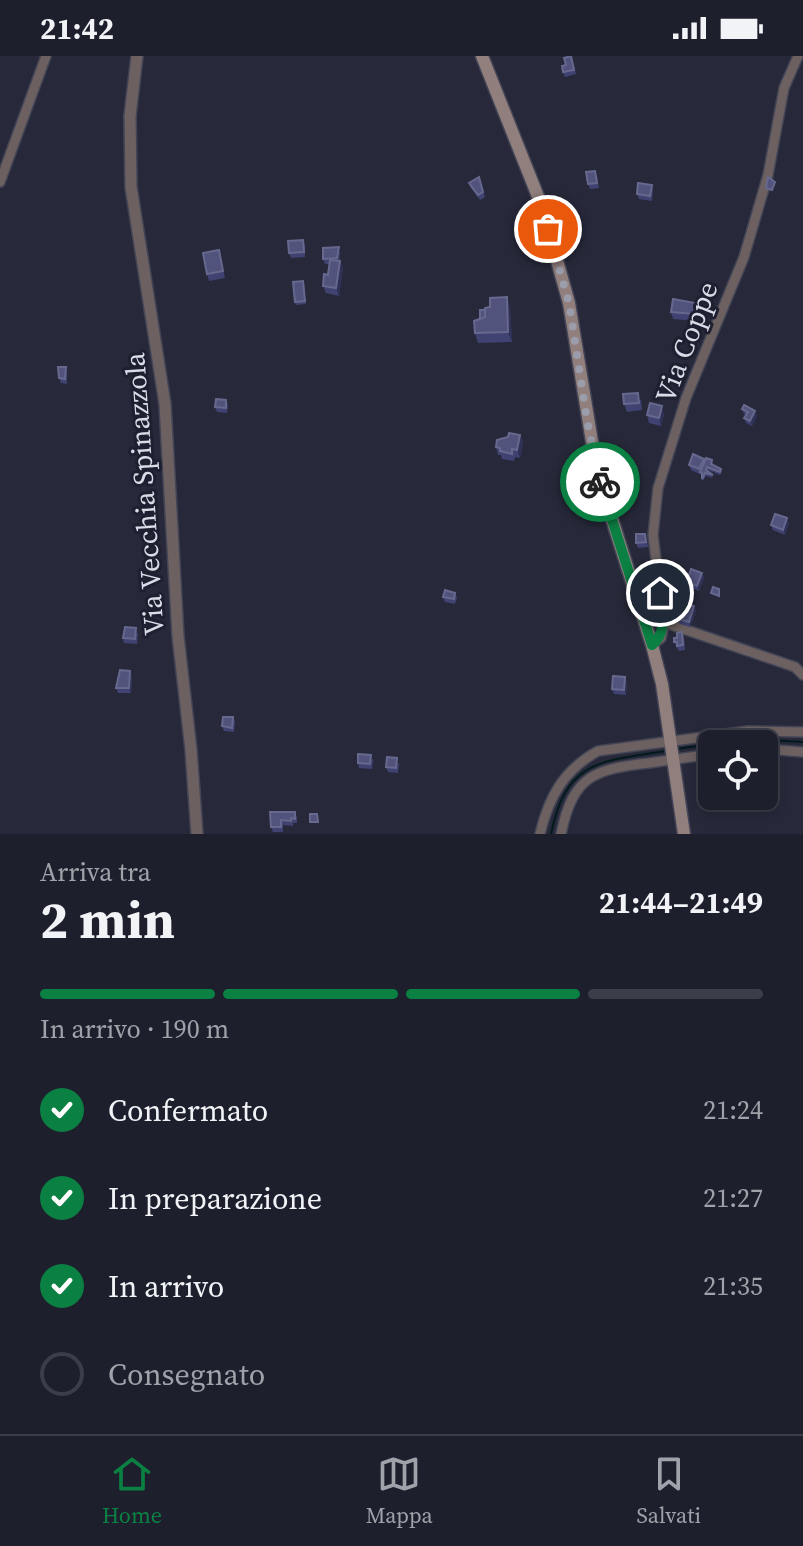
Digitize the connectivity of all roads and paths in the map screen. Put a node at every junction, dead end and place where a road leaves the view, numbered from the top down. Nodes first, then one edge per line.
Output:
1 (46, 56) edge
2 (137, 56) edge
3 (482, 56) edge
4 (798, 56) edge
5 (0, 182) edge
6 (663, 622) junction
7 (652, 645) junction
8 (803, 675) edge
9 (803, 732) edge
10 (673, 750) junction
11 (778, 750) edge
12 (803, 752) edge
13 (698, 753) edge
14 (563, 778) junction
15 (579, 788) junction
16 (197, 834) edge
17 (540, 834) edge
18 (561, 834) edge
19 (684, 834) edge

1 - 5 street
2 - 16 street, Via Vecchia Spinazzola
3 - 7 main road
4 - 6 street, Via Coppe
6 - 7 street
6 - 8 street
7 - 10 main road
9 - 10 street
10 - 13 street
10 - 14 street
10 - 15 street
10 - 19 main road
11 - 12 street
14 - 15 street
14 - 17 street
15 - 18 street

